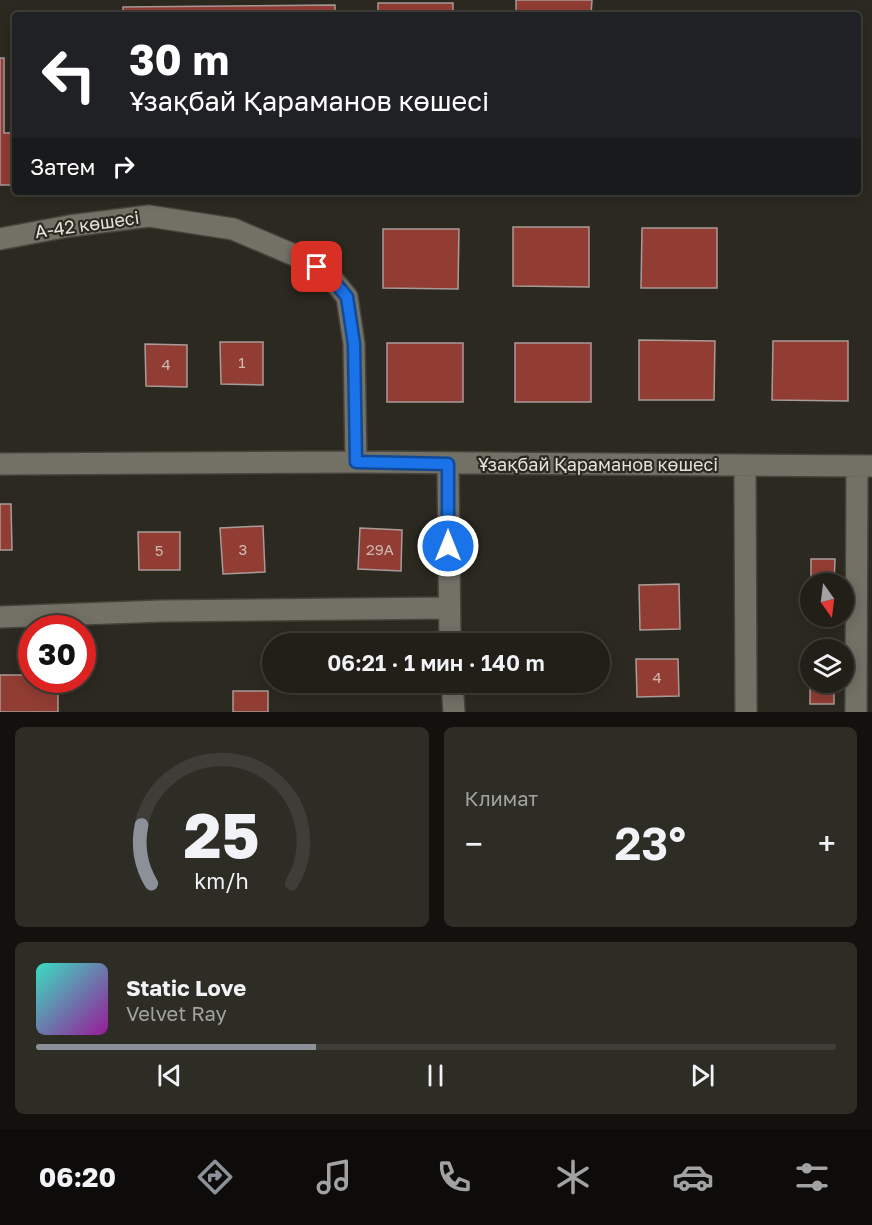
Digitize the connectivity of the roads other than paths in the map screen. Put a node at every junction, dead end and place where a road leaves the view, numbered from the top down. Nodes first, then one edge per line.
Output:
1 (0, 239) edge
2 (356, 462) junction
3 (0, 464) edge
4 (448, 464) junction
5 (745, 466) junction
6 (864, 466) edge
7 (448, 608) junction
8 (0, 617) edge
9 (449, 633) edge
10 (453, 693) edge
11 (454, 712) edge
12 (746, 712) edge
13 (856, 712) edge

1 - 2 street, А-42 көшесі
2 - 3 street, Ұзақбай Қараманов көшесі
2 - 4 street, Ұзақбай Қараманов көшесі
4 - 5 street, Ұзақбай Қараманов көшесі
4 - 7 street
5 - 6 street, Ұзақбай Қараманов көшесі
5 - 12 street
6 - 13 street
7 - 8 street
7 - 9 street
10 - 11 street

